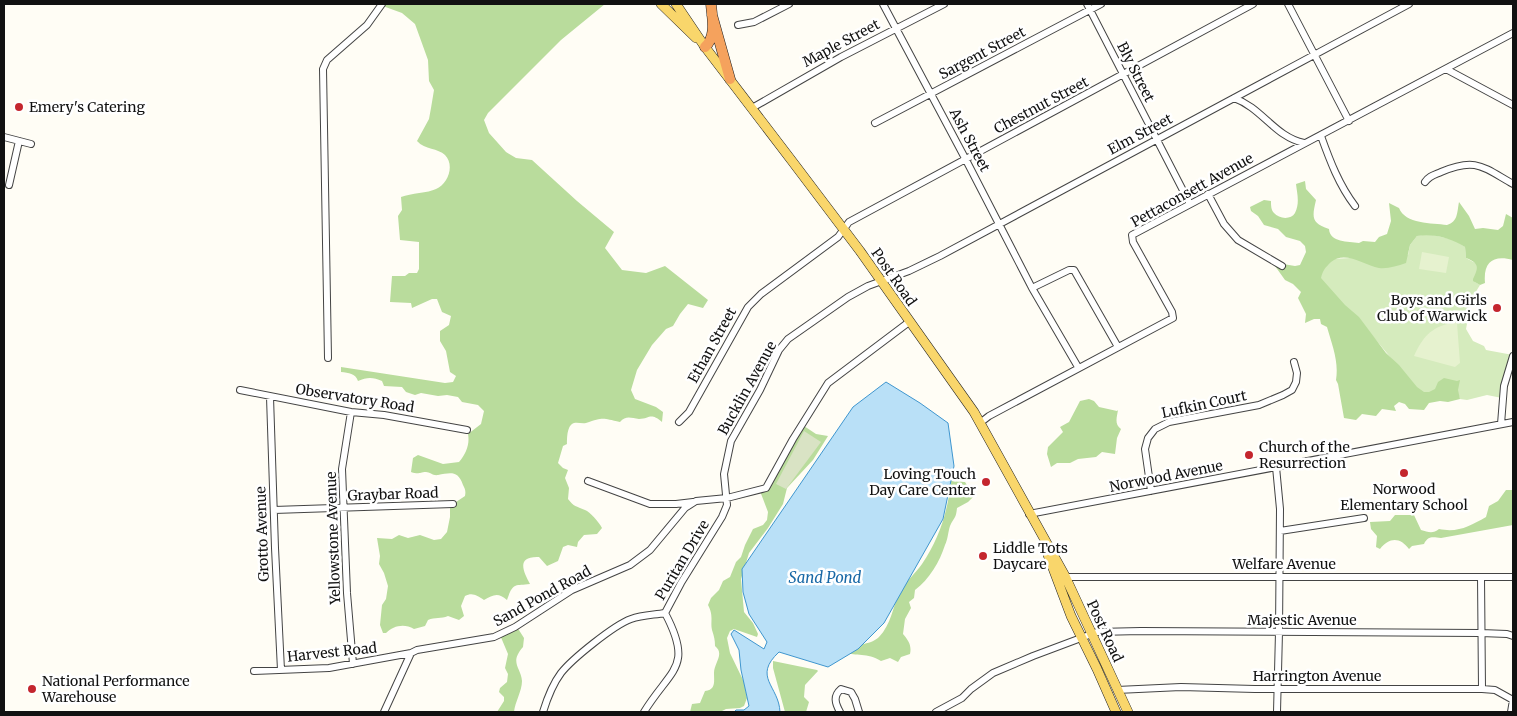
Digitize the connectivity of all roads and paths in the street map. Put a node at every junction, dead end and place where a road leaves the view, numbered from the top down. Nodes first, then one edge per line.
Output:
1 (382, 4) edge
2 (661, 4) edge
3 (676, 4) edge
4 (711, 4) edge
5 (789, 4) edge
6 (883, 4) edge
7 (944, 4) edge
8 (1101, 4) edge
9 (1253, 4) edge
10 (1288, 4) edge
11 (1408, 4) edge
12 (1088, 7) edge
13 (712, 15) junction
14 (738, 25) dead end
15 (896, 29) junction
16 (1513, 33) edge
17 (705, 47) junction
18 (1315, 55) junction
19 (1446, 69) junction
20 (1124, 75) junction
21 (730, 79) junction
22 (931, 94) junction
23 (1234, 98) junction
24 (1513, 105) edge
25 (752, 108) junction
26 (1349, 121) junction
27 (875, 124) dead end
28 (1320, 136) junction
29 (4, 137) edge
30 (1155, 139) junction
31 (19, 141) junction
32 (31, 144) dead end
33 (1304, 144) junction
34 (966, 160) junction
35 (1425, 182) dead end
36 (1513, 184) edge
37 (9, 185) dead end
38 (1208, 194) junction
39 (1190, 204) junction
40 (1355, 206) dead end
41 (1000, 224) junction
42 (843, 230) junction
43 (1282, 266) dead end
44 (880, 280) junction
45 (1032, 288) junction
46 (909, 322) junction
47 (1118, 347) junction
48 (1513, 356) edge
49 (328, 358) dead end
50 (1294, 362) dead end
51 (1078, 367) junction
52 (240, 390) dead end
53 (270, 397) junction
54 (351, 412) junction
55 (679, 422) dead end
56 (1513, 422) edge
57 (980, 423) junction
58 (1501, 424) junction
59 (467, 430) dead end
60 (1276, 468) junction
61 (588, 482) dead end
62 (1151, 492) junction
63 (727, 498) junction
64 (696, 501) junction
65 (453, 504) dead end
66 (344, 508) junction
67 (274, 510) junction
68 (1029, 514) junction
69 (1364, 518) dead end
70 (1280, 531) junction
71 (1060, 577) junction
72 (1280, 577) junction
73 (1481, 577) junction
74 (1513, 577) edge
75 (665, 613) junction
76 (1279, 632) junction
77 (1481, 633) junction
78 (1091, 634) junction
79 (1513, 636) edge
80 (1082, 638) junction
81 (411, 653) junction
82 (353, 664) junction
83 (281, 670) junction
84 (254, 672) dead end
85 (1278, 689) junction
86 (1482, 689) junction
87 (1117, 690) junction
88 (1513, 700) edge
89 (384, 712) edge
90 (543, 712) edge
91 (644, 712) edge
92 (840, 712) edge
93 (859, 712) edge
94 (936, 712) edge
95 (1116, 712) edge
96 (1128, 712) edge
97 (1277, 712) edge
98 (1511, 712) edge

1 - 49 street
2 - 17 main road, Post Road
3 - 17 main road, Post Road
4 - 13 highway
5 - 14 street
6 - 15 street, Ash Street
7 - 15 street, Maple Street
8 - 12 street, Sargent Street
9 - 20 street, Chestnut Street
10 - 18 street
11 - 18 street, Elm Street
12 - 20 street, Bly Street
12 - 22 street, Sargent Street
13 - 17 highway
13 - 21 highway
15 - 22 street, Ash Street
15 - 25 street, Maple Street
16 - 19 street, Pettaconsett Avenue
17 - 21 main road, Post Road
18 - 23 street, Elm Street
18 - 26 street
19 - 24 street
19 - 26 street, Pettaconsett Avenue
20 - 30 street, Bly Street
20 - 34 street, Chestnut Street
21 - 25 main road, Post Road
22 - 27 street, Sargent Street
22 - 34 street, Ash Street
23 - 30 street, Elm Street
23 - 33 street
25 - 42 main road, Post Road
26 - 28 street, Pettaconsett Avenue
28 - 33 street, Pettaconsett Avenue
28 - 40 street
29 - 31 street
30 - 39 street, Bly Street
30 - 41 street, Elm Street
31 - 32 street
31 - 37 street
33 - 38 street, Pettaconsett Avenue
34 - 41 street, Ash Street
34 - 42 street, Chestnut Street
35 - 36 street
38 - 39 street, Pettaconsett Avenue
38 - 43 street
39 - 47 street, Pettaconsett Avenue
41 - 44 street, Elm Street
41 - 45 street, Ash Street
42 - 44 main road, Post Road
42 - 55 street, Ethan Street
44 - 46 main road, Post Road
44 - 63 street, Bucklin Avenue
45 - 47 street
45 - 51 street, Ash Street
46 - 57 main road, Post Road
46 - 63 street
47 - 51 street, Pettaconsett Avenue
48 - 58 street
50 - 62 street, Lufkin Court
51 - 57 street, Pettaconsett Avenue
52 - 53 street, Observatory Road
53 - 54 street, Observatory Road
53 - 67 street, Grotto Avenue
54 - 59 street, Observatory Road
54 - 66 street, Yellowstone Avenue
56 - 58 street, Norwood Avenue
57 - 68 main road, Post Road
58 - 60 street, Norwood Avenue
60 - 62 street, Norwood Avenue
60 - 70 street
61 - 64 street
62 - 68 street, Norwood Avenue
63 - 64 street
63 - 75 street, Puritan Drive
64 - 81 street, Sand Pond Road
65 - 66 street, Graybar Road
66 - 67 street, Graybar Road
66 - 82 street, Yellowstone Avenue
67 - 83 street, Grotto Avenue
68 - 71 main road, Post Road
69 - 70 street
70 - 72 street
71 - 72 street, Welfare Avenue
71 - 78 main road, Post Road
71 - 80 main road, Post Road
72 - 73 street, Welfare Avenue
72 - 76 street
73 - 74 street, Welfare Avenue
73 - 77 street
75 - 90 street
75 - 91 street, Puritan Drive
76 - 77 street, Majestic Avenue
76 - 78 street, Majestic Avenue
76 - 85 street
77 - 79 street, Majestic Avenue
77 - 86 street
78 - 80 street, Majestic Avenue
78 - 87 main road, Post Road
80 - 94 street, Majestic Avenue
80 - 95 main road, Post Road
81 - 82 street, Harvest Road
81 - 89 street
82 - 83 street, Harvest Road
83 - 84 street, Harvest Road
85 - 86 street, Harrington Avenue
85 - 87 street, Harrington Avenue
85 - 97 street
86 - 88 street, Harrington Avenue
87 - 96 main road, Post Road
88 - 98 street
92 - 93 street

